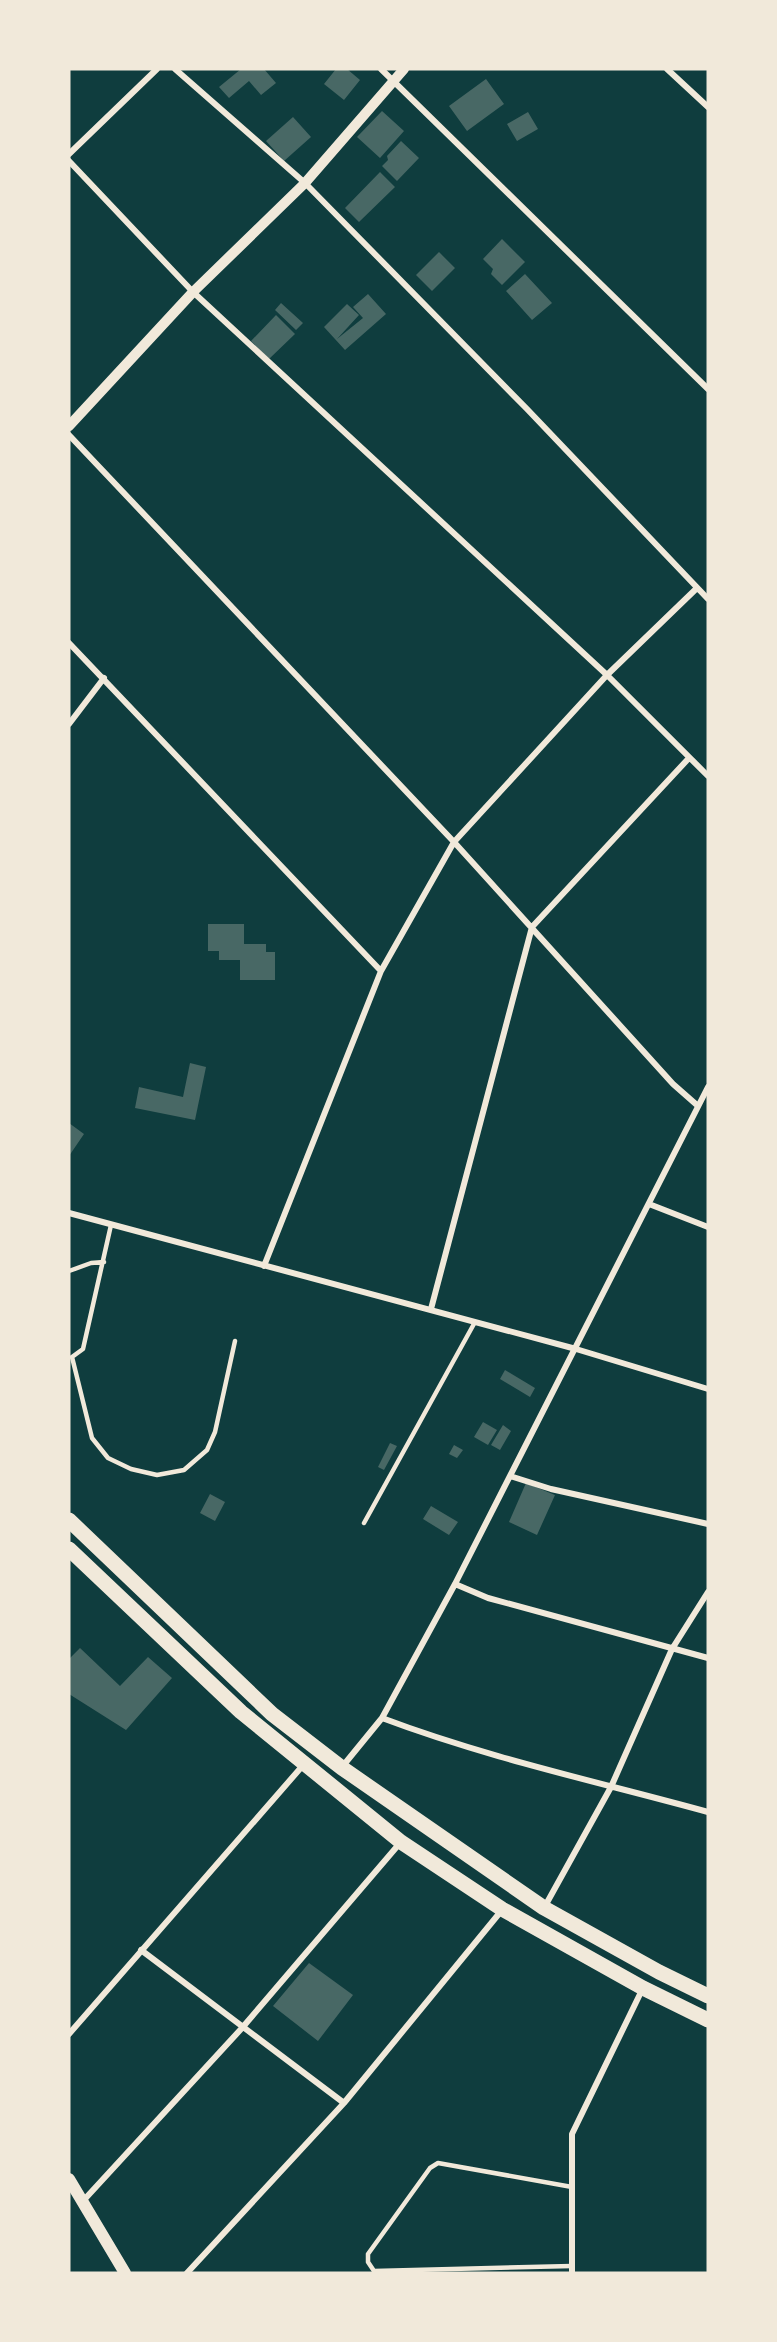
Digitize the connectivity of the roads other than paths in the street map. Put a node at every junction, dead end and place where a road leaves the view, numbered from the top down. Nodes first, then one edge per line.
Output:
1 (157, 69) edge
2 (176, 69) edge
3 (381, 69) edge
4 (404, 69) edge
5 (668, 69) edge
6 (392, 82) junction
7 (708, 107) edge
8 (69, 154) edge
9 (69, 161) edge
10 (305, 183) junction
11 (193, 292) junction
12 (708, 389) edge
13 (69, 426) edge
14 (69, 435) edge
15 (697, 588) junction
16 (708, 599) edge
17 (69, 643) edge
18 (608, 675) junction
19 (104, 678) junction
20 (69, 724) edge
21 (689, 758) junction
22 (708, 776) edge
23 (454, 842) junction
24 (532, 927) junction
25 (381, 971) junction
26 (708, 1087) edge
27 (698, 1106) junction
28 (649, 1204) junction
29 (69, 1213) edge
30 (111, 1225) junction
31 (708, 1227) edge
32 (104, 1262) junction
33 (264, 1266) junction
34 (69, 1271) edge
35 (431, 1309) junction
36 (475, 1322) junction
37 (235, 1341) dead end
38 (576, 1348) junction
39 (70, 1357) edge
40 (708, 1389) edge
41 (510, 1476) junction
42 (69, 1520) edge
43 (364, 1523) dead end
44 (708, 1524) edge
45 (69, 1550) edge
46 (455, 1584) junction
47 (708, 1592) edge
48 (672, 1649) junction
49 (708, 1658) edge
50 (382, 1718) junction
51 (305, 1763) junction
52 (342, 1768) junction
53 (612, 1787) junction
54 (708, 1812) edge
55 (401, 1842) junction
56 (544, 1908) junction
57 (502, 1909) junction
58 (141, 1950) junction
59 (643, 1988) junction
60 (708, 1996) edge
61 (708, 2020) edge
62 (242, 2028) junction
63 (69, 2034) edge
64 (344, 2103) junction
65 (69, 2179) edge
66 (572, 2187) junction
67 (82, 2201) junction
68 (572, 2269) edge
69 (125, 2273) edge
70 (187, 2273) edge

1 - 8 street
2 - 10 street
3 - 6 street
4 - 6 street
5 - 7 street
6 - 10 street
6 - 12 street
9 - 11 street
10 - 11 street
10 - 15 street
11 - 13 street
11 - 18 street
14 - 23 street
15 - 16 street
15 - 18 street
17 - 19 street
18 - 21 street
18 - 23 street
19 - 20 street
19 - 25 street
21 - 22 street
21 - 24 street
23 - 24 street
23 - 25 street
24 - 27 street
24 - 35 street
25 - 33 street
26 - 27 street
27 - 28 street
28 - 31 street
28 - 38 street
29 - 30 street
30 - 32 lane
30 - 33 street
32 - 34 lane
32 - 39 lane
33 - 35 street
35 - 36 street
36 - 38 street
36 - 43 lane
37 - 39 lane
38 - 40 street
38 - 41 street
41 - 44 street
41 - 46 street
42 - 52 main road
45 - 51 main road
46 - 48 street
46 - 50 street
47 - 48 street
48 - 49 street
48 - 53 street
50 - 52 street
50 - 53 street
51 - 55 main road
51 - 58 street
52 - 56 main road
53 - 54 street
53 - 56 street
55 - 57 main road
55 - 62 street
56 - 60 main road
57 - 59 main road
57 - 64 street
58 - 62 street
58 - 63 street
59 - 61 main road
59 - 66 street
62 - 64 street
62 - 67 street
64 - 70 street
65 - 67 main road
66 - 68 street
66 - 68 lane
67 - 69 main road

